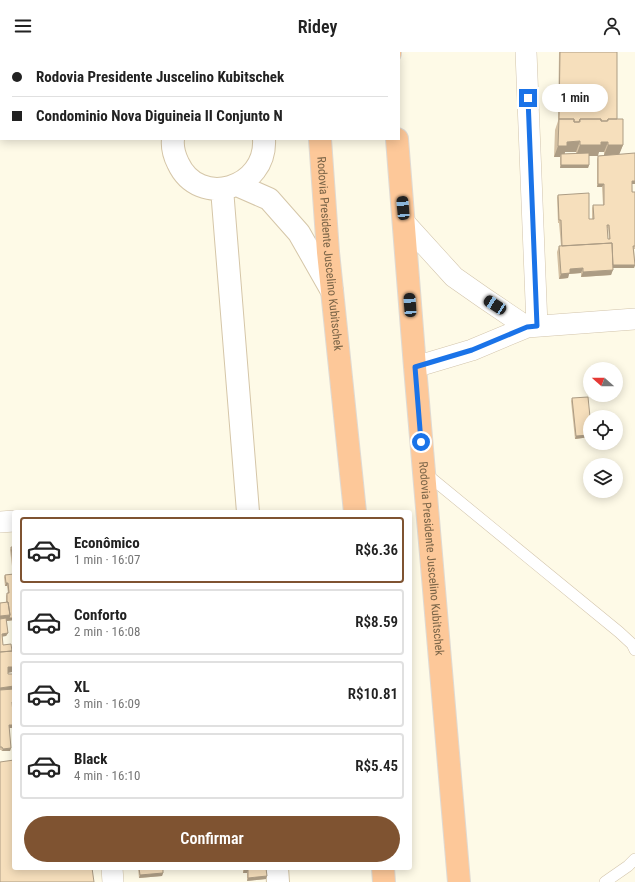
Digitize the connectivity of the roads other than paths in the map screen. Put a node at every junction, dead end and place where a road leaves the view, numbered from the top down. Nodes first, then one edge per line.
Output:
1 (526, 52) edge
2 (173, 140) edge
3 (264, 140) edge
4 (320, 140) edge
5 (397, 140) edge
6 (230, 187) junction
7 (404, 222) junction
8 (332, 291) junction
9 (635, 319) edge
10 (532, 326) junction
11 (415, 367) junction
12 (424, 472) junction
13 (248, 510) edge
14 (355, 510) edge
15 (12, 521) edge
16 (0, 522) edge
17 (635, 650) edge
18 (635, 859) edge
19 (112, 870) edge
20 (277, 870) edge
21 (383, 870) edge
22 (113, 882) edge
23 (278, 882) edge
24 (384, 882) edge
25 (459, 882) edge
26 (605, 882) edge

1 - 10 street
2 - 6 street
3 - 6 street
4 - 8 highway, Rodovia Presidente Juscelino Kubitschek
5 - 7 highway, Rodovia Presidente Juscelino Kubitschek
6 - 8 street
6 - 13 street
7 - 10 street
7 - 11 highway, Rodovia Presidente Juscelino Kubitschek
8 - 14 highway, Rodovia Presidente Juscelino Kubitschek
9 - 10 street
10 - 11 street
11 - 12 highway, Rodovia Presidente Juscelino Kubitschek
12 - 17 lane
12 - 25 highway, Rodovia Presidente Juscelino Kubitschek
15 - 16 street
18 - 26 lane
19 - 22 street
20 - 23 street
21 - 24 highway

